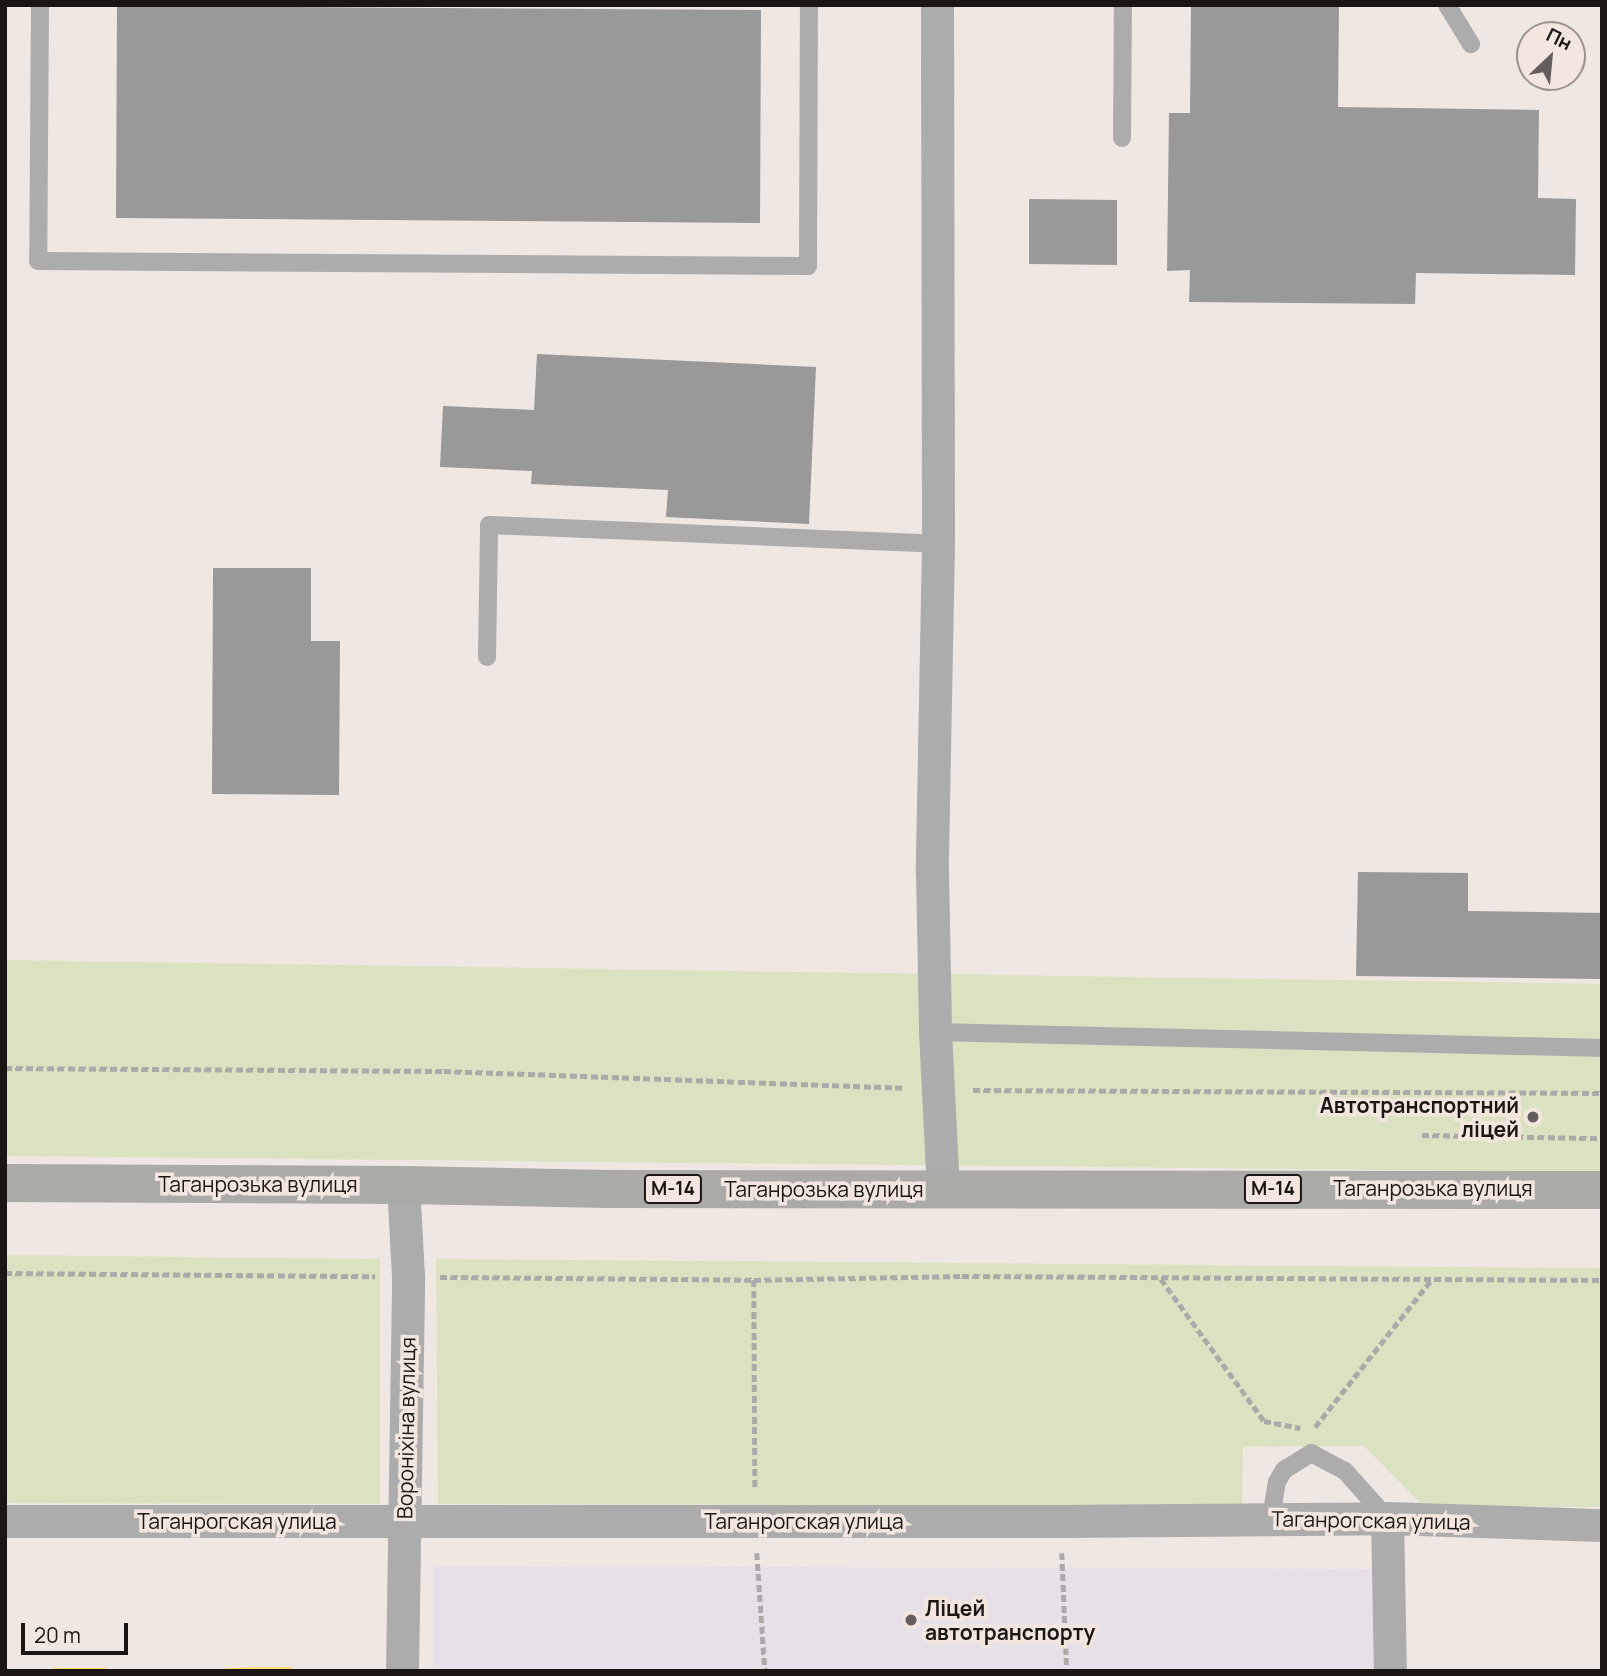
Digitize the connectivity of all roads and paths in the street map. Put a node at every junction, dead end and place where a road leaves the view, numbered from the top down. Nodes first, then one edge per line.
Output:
1 (40, 5) edge
2 (809, 5) edge
3 (937, 5) edge
4 (1123, 5) edge
5 (1447, 5) edge
6 (1471, 44) dead end
7 (1122, 138) dead end
8 (938, 544) junction
9 (487, 657) dead end
10 (935, 1032) junction
11 (1602, 1048) edge
12 (5, 1068) edge
13 (938, 1089) junction
14 (1602, 1093) edge
15 (1422, 1135) dead end
16 (1602, 1138) edge
17 (5, 1183) edge
18 (403, 1185) junction
19 (943, 1189) junction
20 (1602, 1189) edge
21 (5, 1273) edge
22 (408, 1276) junction
23 (1160, 1279) junction
24 (754, 1280) junction
25 (1432, 1280) junction
26 (1602, 1280) edge
27 (1387, 1518) junction
28 (1271, 1519) junction
29 (755, 1520) junction
30 (5, 1521) edge
31 (404, 1521) junction
32 (1060, 1521) junction
33 (1602, 1525) edge
34 (402, 1671) edge
35 (765, 1671) edge
36 (1067, 1671) edge
37 (1390, 1671) edge

1 - 2 lane
3 - 8 street
4 - 7 lane
5 - 6 lane
8 - 9 lane
8 - 10 street
10 - 11 lane
10 - 13 street
12 - 13 path
13 - 14 path
13 - 19 street
15 - 16 path
17 - 18 highway, Таганрозька вулиця / М-14
18 - 19 highway, Таганрозька вулиця / М-14
18 - 22 street, Вороніхіна вулиця
19 - 20 highway, Таганрозька вулиця / М-14
21 - 22 path
22 - 24 path
22 - 31 street, Вороніхіна вулиця
23 - 24 path
23 - 25 path
23 - 25 path
24 - 29 path
25 - 26 path
27 - 28 street, Таганрогская улица
27 - 28 lane
27 - 33 street, Таганрогская улица
27 - 37 street
28 - 32 street, Таганрогская улица
29 - 31 street, Таганрогская улица
29 - 32 street, Таганрогская улица
29 - 35 path
30 - 31 street, Таганрогская улица
31 - 34 street, Вороніхіна вулиця
32 - 36 path

